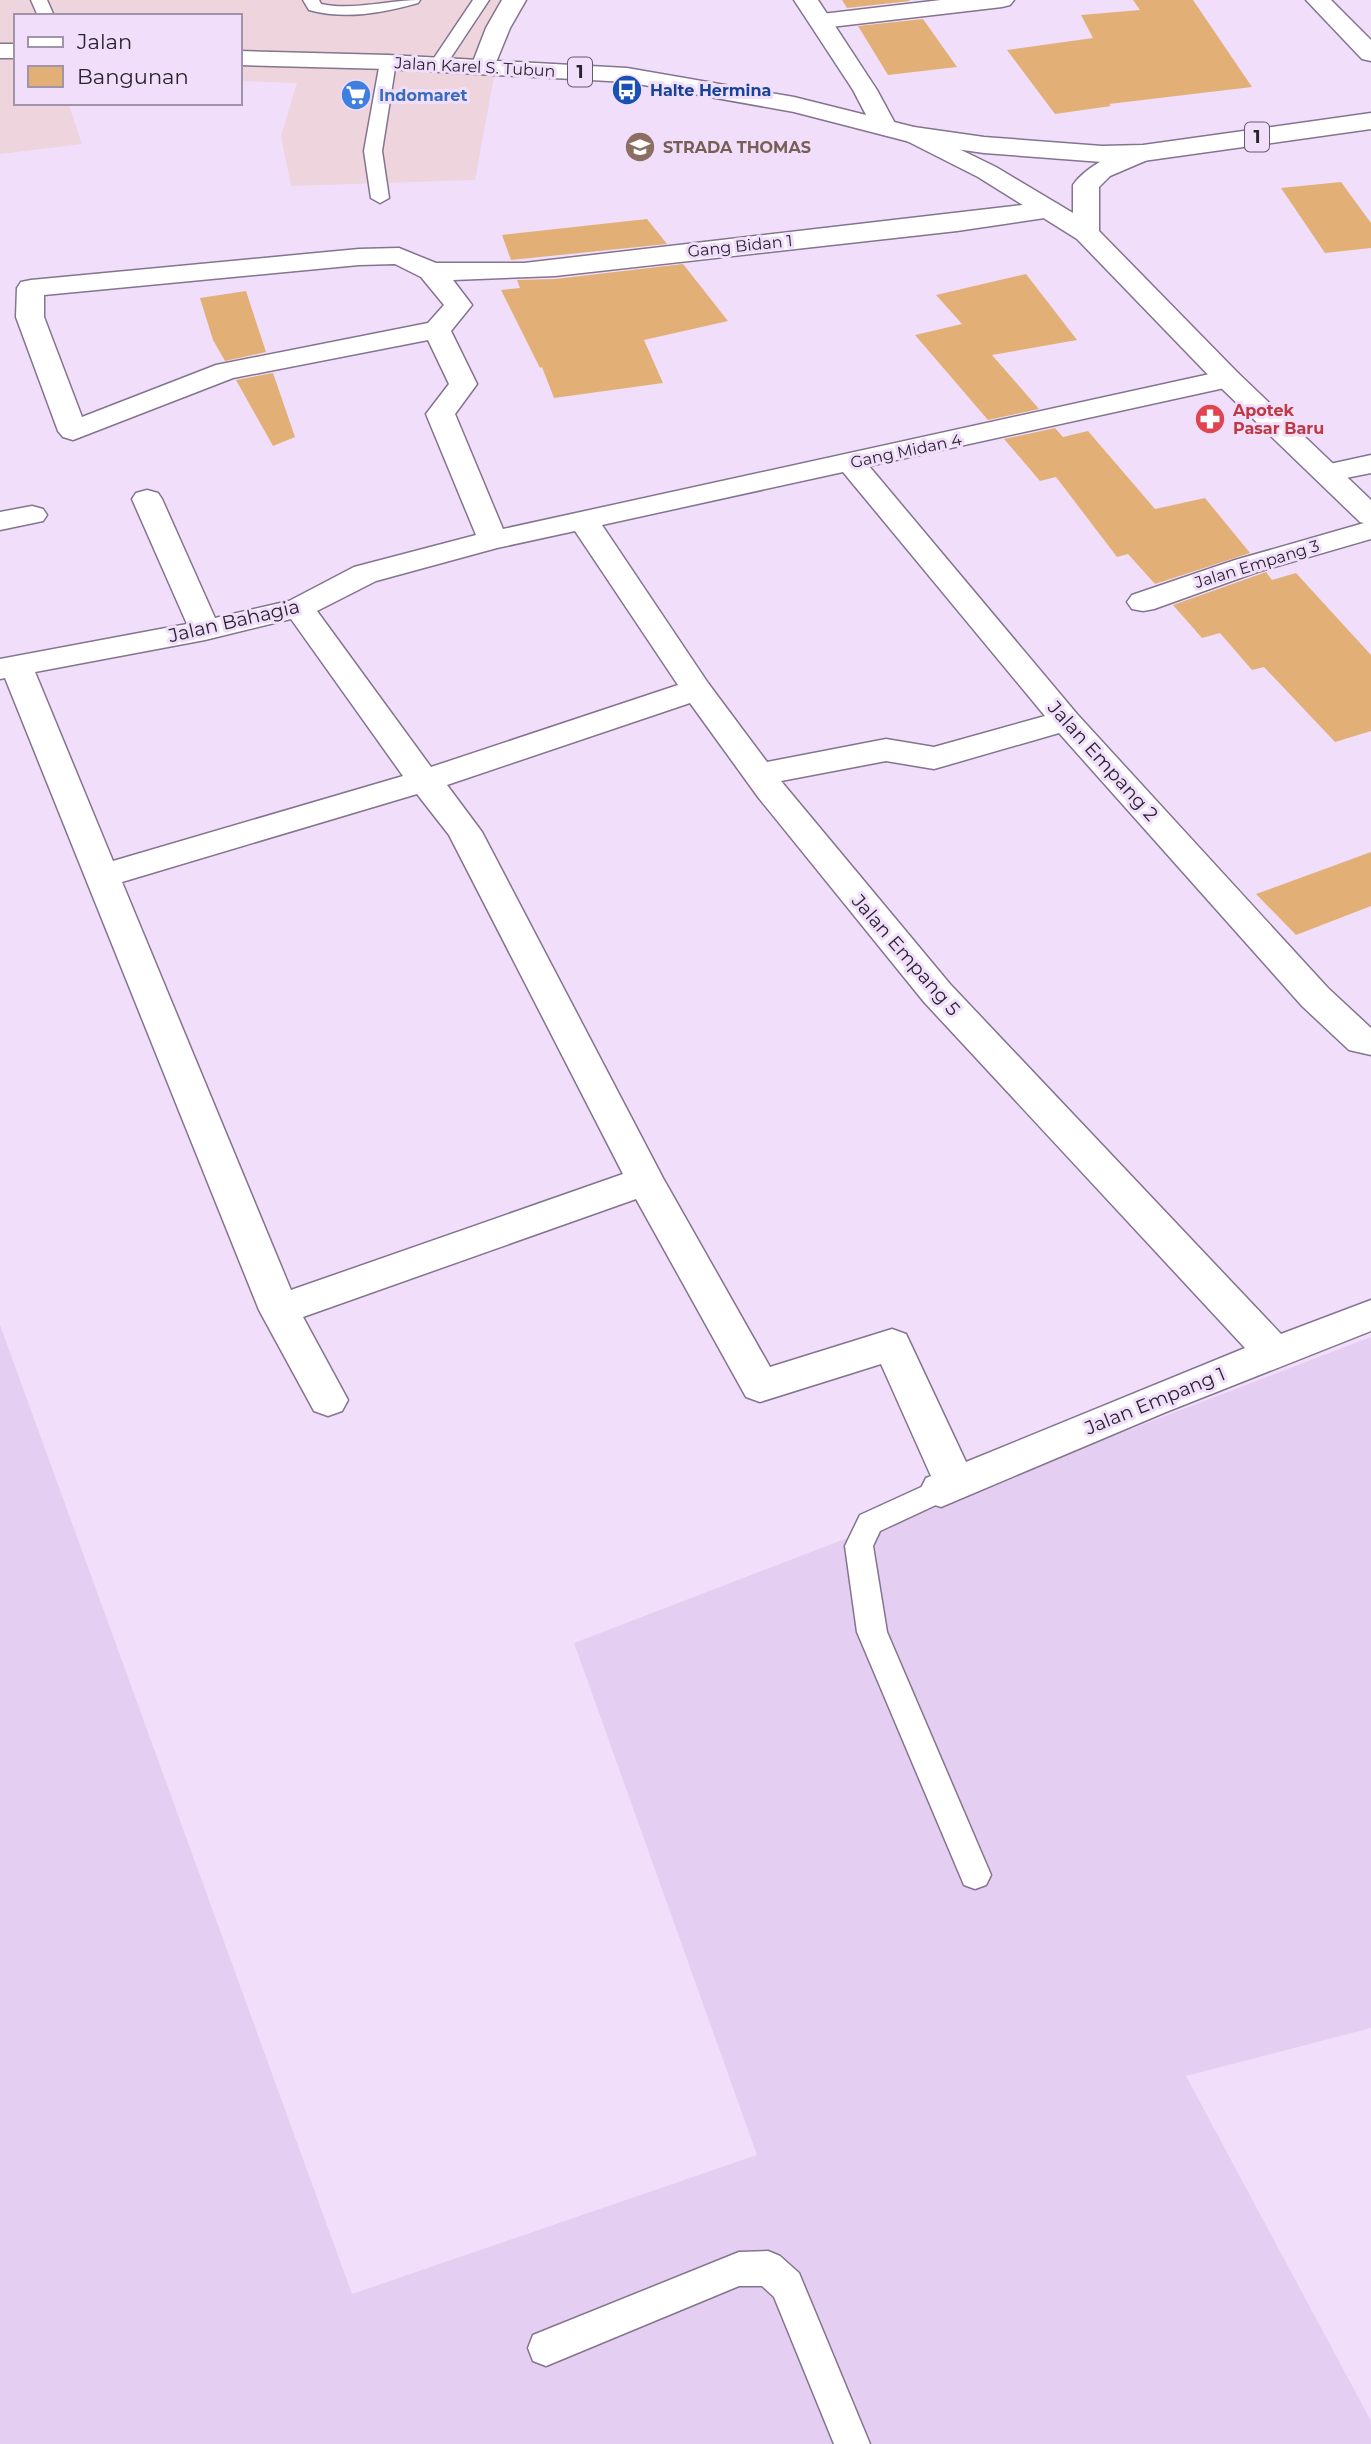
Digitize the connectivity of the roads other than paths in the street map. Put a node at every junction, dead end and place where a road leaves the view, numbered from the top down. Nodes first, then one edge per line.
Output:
1 (311, 0) edge
2 (412, 0) edge
3 (481, 0) edge
4 (514, 0) edge
5 (807, 0) edge
6 (1002, 0) edge
7 (1318, 0) edge
8 (822, 20) junction
9 (1371, 54) edge
10 (242, 58) edge
11 (388, 62) junction
12 (438, 64) junction
13 (483, 66) junction
14 (1371, 121) edge
15 (884, 127) junction
16 (914, 135) junction
17 (1143, 153) junction
18 (380, 198) dead end
19 (1049, 211) junction
20 (1086, 233) junction
21 (431, 271) junction
22 (437, 330) junction
23 (1228, 379) junction
24 (851, 463) junction
25 (1371, 464) edge
26 (1326, 473) junction
27 (147, 499) dead end
28 (32, 515) dead end
29 (1371, 516) edge
30 (583, 520) junction
31 (0, 521) edge
32 (1371, 530) edge
33 (493, 540) junction
34 (1143, 602) dead end
35 (299, 608) junction
36 (205, 630) junction
37 (8, 668) edge
38 (697, 690) junction
39 (1066, 721) junction
40 (759, 774) junction
41 (424, 781) junction
42 (103, 876) junction
43 (1371, 1042) edge
44 (645, 1181) junction
45 (279, 1310) junction
46 (1371, 1315) edge
47 (1274, 1353) junction
48 (328, 1400) dead end
49 (948, 1487) junction
50 (975, 1875) dead end
51 (546, 2348) dead end
52 (852, 2444) edge

1 - 2 lane
3 - 12 lane
4 - 13 main road
5 - 8 main road
6 - 8 main road
7 - 9 main road
8 - 15 main road
10 - 11 main road, Jalan Karel S. Tubun / 1
11 - 12 main road, Jalan Karel S. Tubun / 1
11 - 18 lane
12 - 13 main road, Jalan Karel S. Tubun / 1
13 - 15 main road, Jalan Karel S. Tubun / 1
14 - 17 main road, 1
15 - 16 main road, Jalan Karel S. Tubun / 1
16 - 17 main road, 1
16 - 19 main road
17 - 20 main road
19 - 20 main road
19 - 21 main road, Gang Bidan 1
20 - 23 main road
21 - 22 main road
21 - 22 main road
22 - 33 main road
23 - 24 main road, Gang Midan 4
23 - 26 main road
24 - 30 main road, Gang Midan 4
24 - 39 main road, Jalan Empang 2
25 - 26 main road
26 - 29 main road
27 - 36 main road
28 - 31 main road
30 - 33 main road, Jalan Bahagia
30 - 38 main road, Jalan Empang 5
32 - 34 main road, Jalan Empang 3
33 - 35 main road, Jalan Bahagia
35 - 36 main road, Jalan Bahagia
35 - 41 main road
36 - 37 main road, Jalan Bahagia
37 - 42 main road
38 - 40 main road, Jalan Empang 5
38 - 41 main road
39 - 40 main road
39 - 43 main road, Jalan Empang 2
40 - 47 main road, Jalan Empang 5
41 - 42 main road
41 - 44 main road
42 - 45 main road
44 - 45 main road
44 - 49 main road
45 - 48 main road
46 - 47 main road, Jalan Empang 1
47 - 49 main road, Jalan Empang 1
49 - 50 lane
51 - 52 lane

